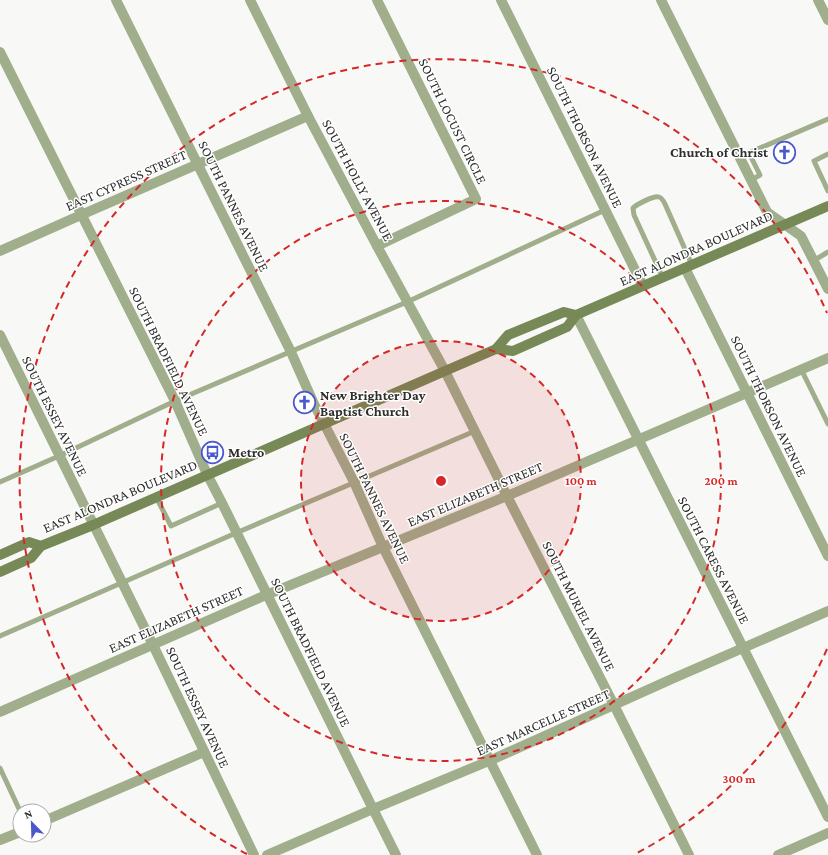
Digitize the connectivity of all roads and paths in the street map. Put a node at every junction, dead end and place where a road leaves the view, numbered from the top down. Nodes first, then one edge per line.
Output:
1 (116, 0) edge
2 (250, 0) edge
3 (377, 0) edge
4 (501, 0) edge
5 (661, 0) edge
6 (818, 0) edge
7 (828, 20) edge
8 (0, 52) edge
9 (308, 116) junction
10 (828, 119) edge
11 (749, 153) junction
12 (828, 154) edge
13 (739, 157) junction
14 (198, 164) junction
15 (751, 180) junction
16 (828, 191) edge
17 (828, 206) edge
18 (606, 210) junction
19 (82, 215) junction
20 (784, 224) junction
21 (377, 246) junction
22 (0, 251) edge
23 (828, 252) edge
24 (813, 261) junction
25 (688, 266) junction
26 (663, 278) junction
27 (643, 286) junction
28 (828, 290) edge
29 (407, 302) junction
30 (576, 315) junction
31 (0, 335) edge
32 (496, 349) junction
33 (291, 352) junction
34 (828, 358) edge
35 (801, 369) junction
36 (445, 371) junction
37 (747, 392) junction
38 (175, 401) junction
39 (323, 424) junction
40 (828, 424) edge
41 (475, 431) junction
42 (638, 439) junction
43 (59, 456) junction
44 (207, 474) junction
45 (0, 482) edge
46 (354, 482) junction
47 (507, 496) junction
48 (156, 497) junction
49 (222, 503) junction
50 (93, 525) junction
51 (236, 533) junction
52 (41, 546) junction
53 (383, 547) junction
54 (0, 555) edge
55 (828, 556) edge
56 (0, 572) edge
57 (122, 583) junction
58 (266, 595) junction
59 (828, 611) edge
60 (0, 636) edge
61 (153, 645) junction
62 (742, 648) junction
63 (614, 706) junction
64 (0, 712) edge
65 (204, 752) junction
66 (490, 761) junction
67 (0, 768) edge
68 (16, 803) edge
69 (373, 809) junction
70 (828, 817) edge
71 (52, 818) edge
72 (828, 833) edge
73 (12, 835) edge
74 (0, 840) edge
75 (254, 855) edge
76 (267, 855) edge
77 (396, 855) edge
78 (537, 855) edge
79 (688, 855) edge
80 (778, 855) edge

1 - 14 street, SOUTH PANNES AVENUE
2 - 9 street, SOUTH HOLLY AVENUE
3 - 21 street, SOUTH LOCUST CIRCLE
4 - 18 street, SOUTH THORSON AVENUE
5 - 13 street
6 - 7 street
8 - 19 street, SOUTH BRADFIELD AVENUE
9 - 14 street, EAST CYPRESS STREET
9 - 21 street, SOUTH HOLLY AVENUE
10 - 11 lane
11 - 13 lane
11 - 15 lane
12 - 16 lane
13 - 15 street
14 - 19 street, EAST CYPRESS STREET
14 - 33 street, SOUTH PANNES AVENUE
15 - 20 street
17 - 20 main road, EAST ALONDRA BOULEVARD
18 - 27 street, SOUTH THORSON AVENUE
18 - 29 lane
19 - 22 street, EAST CYPRESS STREET
19 - 38 street, SOUTH BRADFIELD AVENUE
20 - 24 street
20 - 25 main road, EAST ALONDRA BOULEVARD
21 - 29 street, SOUTH HOLLY AVENUE
23 - 24 lane
24 - 28 street
25 - 26 main road, EAST ALONDRA BOULEVARD
25 - 26 lane
25 - 37 street, SOUTH THORSON AVENUE
26 - 27 main road, EAST ALONDRA BOULEVARD
27 - 30 main road, EAST ALONDRA BOULEVARD
29 - 33 lane
29 - 36 street, SOUTH HOLLY AVENUE
30 - 32 main road, EAST ALONDRA BOULEVARD
30 - 32 main road, EAST ALONDRA BOULEVARD
30 - 42 street, SOUTH CARESS AVENUE
31 - 43 street, SOUTH ESSEY AVENUE
32 - 36 main road, EAST ALONDRA BOULEVARD
33 - 38 lane
33 - 39 street, SOUTH PANNES AVENUE
34 - 35 street, EAST ELIZABETH STREET
35 - 37 street, EAST ELIZABETH STREET
35 - 40 lane
36 - 39 main road, EAST ALONDRA BOULEVARD
36 - 41 street, SOUTH MURIEL AVENUE
37 - 42 street, EAST ELIZABETH STREET
37 - 55 street, SOUTH THORSON AVENUE
38 - 43 lane
38 - 44 street, SOUTH BRADFIELD AVENUE
39 - 44 main road, EAST ALONDRA BOULEVARD
39 - 46 street, SOUTH PANNES AVENUE
41 - 46 lane
41 - 47 street, SOUTH MURIEL AVENUE
42 - 47 street, EAST ELIZABETH STREET
42 - 62 street, SOUTH CARESS AVENUE
43 - 45 lane
43 - 50 street, SOUTH ESSEY AVENUE
44 - 48 main road, EAST ALONDRA BOULEVARD
44 - 49 street, SOUTH BRADFIELD AVENUE
46 - 51 lane
46 - 53 street, SOUTH PANNES AVENUE
47 - 53 street, EAST ELIZABETH STREET
47 - 63 street, SOUTH MURIEL AVENUE
48 - 49 lane
48 - 50 main road, EAST ALONDRA BOULEVARD
49 - 51 street, SOUTH BRADFIELD AVENUE
50 - 52 main road, EAST ALONDRA BOULEVARD
50 - 57 street, SOUTH ESSEY AVENUE
51 - 57 lane
51 - 58 street, SOUTH BRADFIELD AVENUE
52 - 54 main road, EAST ALONDRA BOULEVARD
52 - 56 main road, EAST ALONDRA BOULEVARD
53 - 58 street, EAST ELIZABETH STREET
53 - 66 street, SOUTH PANNES AVENUE
57 - 60 lane
57 - 61 street, SOUTH ESSEY AVENUE
58 - 61 street, EAST ELIZABETH STREET
58 - 69 street, SOUTH BRADFIELD AVENUE
59 - 62 street, EAST MARCELLE STREET
61 - 64 street, EAST ELIZABETH STREET
61 - 65 street, SOUTH ESSEY AVENUE
62 - 63 street, EAST MARCELLE STREET
62 - 70 street, SOUTH CARESS AVENUE
63 - 66 street, EAST MARCELLE STREET
63 - 79 street, SOUTH MURIEL AVENUE
65 - 71 street
65 - 75 street, SOUTH ESSEY AVENUE
66 - 69 street, EAST MARCELLE STREET
66 - 78 street, SOUTH PANNES AVENUE
67 - 68 lane
69 - 76 street, EAST MARCELLE STREET
69 - 77 street, SOUTH BRADFIELD AVENUE
72 - 80 street
73 - 74 street

